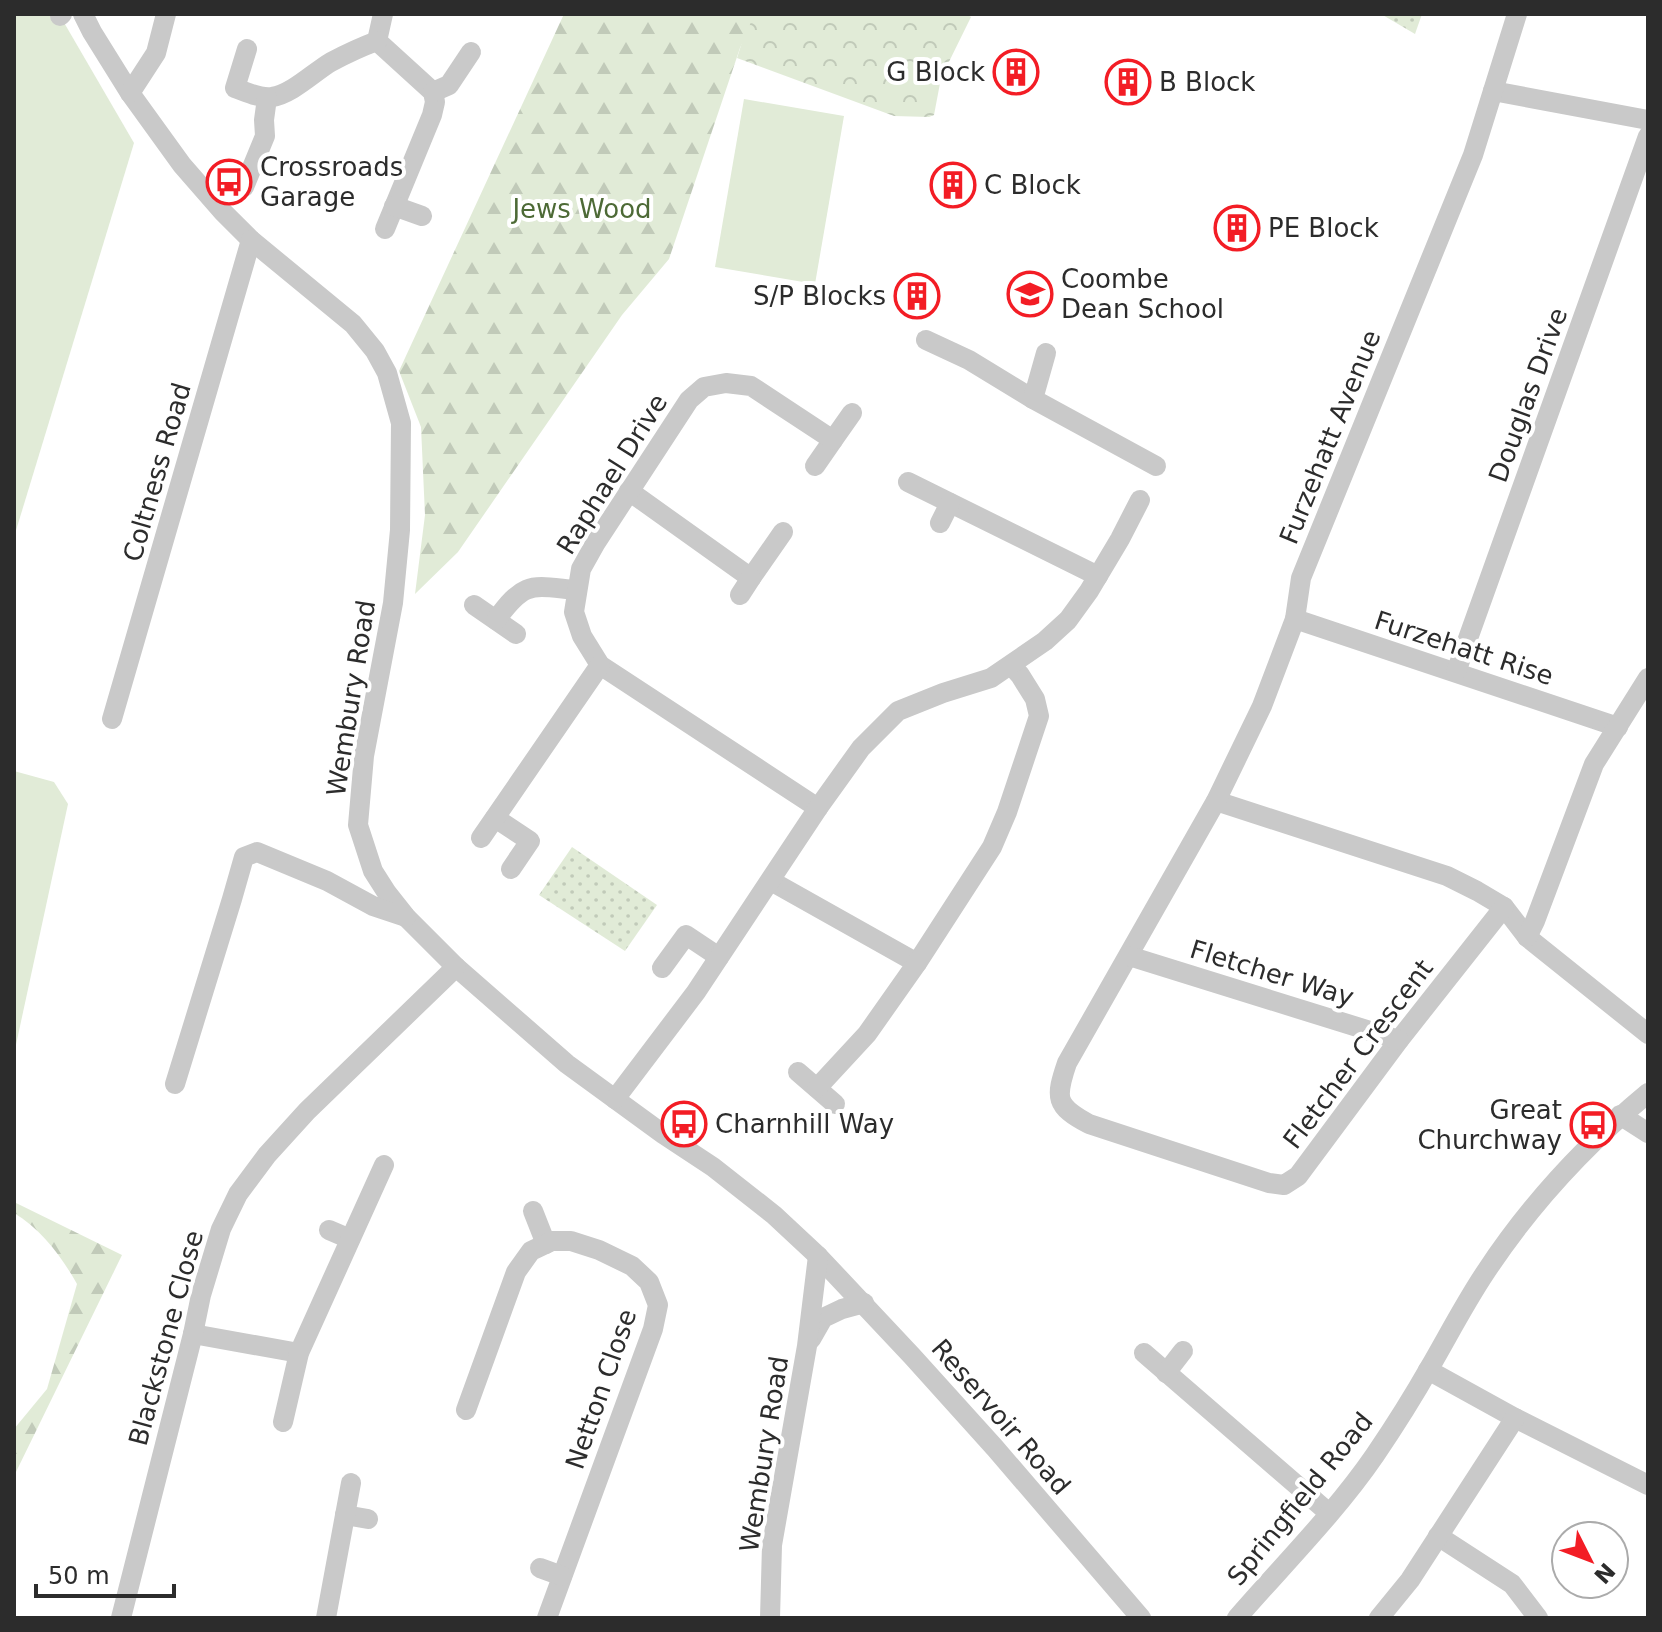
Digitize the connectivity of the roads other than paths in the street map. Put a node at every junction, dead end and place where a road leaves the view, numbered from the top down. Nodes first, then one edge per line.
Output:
1 (83, 14) edge
2 (166, 14) edge
3 (383, 14) edge
4 (1517, 14) edge
5 (377, 41) junction
6 (247, 49) dead end
7 (471, 52) dead end
8 (1493, 91) junction
9 (433, 92) junction
10 (130, 93) junction
11 (267, 98) junction
12 (1648, 120) edge
13 (1648, 136) edge
14 (244, 187) dead end
15 (394, 206) junction
16 (422, 216) dead end
17 (385, 229) dead end
18 (251, 240) junction
19 (926, 340) dead end
20 (1046, 353) dead end
21 (1033, 399) junction
22 (852, 413) dead end
23 (833, 440) junction
24 (815, 466) dead end
25 (1156, 466) dead end
26 (908, 482) dead end
27 (629, 491) junction
28 (1140, 500) dead end
29 (950, 503) junction
30 (940, 523) dead end
31 (783, 532) dead end
32 (1098, 576) junction
33 (576, 590) junction
34 (474, 605) dead end
35 (1295, 619) junction
36 (496, 620) junction
37 (516, 634) dead end
38 (600, 665) junction
39 (1011, 665) junction
40 (1456, 672) junction
41 (1648, 678) edge
42 (112, 719) dead end
43 (1618, 727) junction
44 (1216, 801) junction
45 (818, 808) junction
46 (495, 818) junction
47 (481, 838) dead end
48 (511, 869) dead end
49 (771, 881) junction
50 (1504, 907) junction
51 (406, 917) junction
52 (1527, 937) junction
53 (1129, 956) junction
54 (719, 957) junction
55 (917, 963) junction
56 (456, 967) junction
57 (662, 968) dead end
58 (1648, 1034) edge
59 (1399, 1040) junction
60 (798, 1072) dead end
61 (175, 1084) dead end
62 (817, 1088) junction
63 (1648, 1093) edge
64 (615, 1099) junction
65 (835, 1104) dead end
66 (1620, 1115) junction
67 (1648, 1133) edge
68 (384, 1165) dead end
69 (533, 1211) dead end
70 (329, 1230) dead end
71 (350, 1239) junction
72 (546, 1244) junction
73 (818, 1256) junction
74 (864, 1303) junction
75 (193, 1334) junction
76 (807, 1346) junction
77 (1183, 1351) dead end
78 (299, 1353) junction
79 (1144, 1353) dead end
80 (1428, 1370) junction
81 (1166, 1373) junction
82 (466, 1410) dead end
83 (1515, 1418) junction
84 (283, 1422) dead end
85 (351, 1483) dead end
86 (1648, 1485) edge
87 (1329, 1513) junction
88 (345, 1515) junction
89 (368, 1519) dead end
90 (1438, 1536) junction
91 (540, 1568) dead end
92 (562, 1576) junction
93 (121, 1618) edge
94 (326, 1618) edge
95 (547, 1618) edge
96 (770, 1618) edge
97 (1141, 1618) edge
98 (1237, 1618) edge
99 (1379, 1618) edge
100 (1538, 1618) edge

1 - 10 street, Wembury Road
2 - 10 street
3 - 5 street
4 - 8 street, Furzehatt Avenue
5 - 9 street
5 - 11 street
6 - 11 street
7 - 9 street
8 - 12 street
8 - 35 street, Furzehatt Avenue
9 - 15 street
10 - 18 street, Wembury Road
11 - 14 street
13 - 40 street, Douglas Drive
15 - 16 street
15 - 17 street
18 - 42 street, Coltness Road
18 - 51 street, Wembury Road
19 - 21 street
20 - 21 street
21 - 25 street
22 - 23 street
23 - 24 street
23 - 27 street, Raphael Drive
26 - 29 street
27 - 31 street
27 - 33 street, Raphael Drive
28 - 32 street
29 - 30 street
29 - 32 street
32 - 39 street
33 - 36 street
33 - 38 street, Raphael Drive
34 - 36 street
35 - 40 street, Furzehatt Rise
35 - 44 street, Furzehatt Avenue
36 - 37 street
38 - 45 street, Raphael Drive
38 - 46 street
39 - 45 street
39 - 55 street
40 - 43 street, Furzehatt Rise
41 - 43 street
43 - 52 street
44 - 50 street
44 - 53 street, Fletcher Crescent
45 - 49 street
46 - 47 street
46 - 48 street
49 - 54 street
49 - 55 street
50 - 52 street
50 - 59 street, Fletcher Crescent
51 - 56 street, Wembury Road
51 - 61 street
52 - 58 street
53 - 59 street, Fletcher Way
53 - 59 street, Fletcher Crescent
54 - 57 street
54 - 64 street
55 - 62 street
56 - 64 street, Wembury Road
56 - 75 street, Blackstone Close
60 - 62 street
62 - 65 street
63 - 66 street, Springfield Road
64 - 73 street, Wembury Road
66 - 67 street
66 - 80 street, Springfield Road
68 - 71 street
69 - 72 street
70 - 71 street
71 - 78 street
72 - 82 street
72 - 92 street, Netton Close
73 - 74 street, Reservoir Road
73 - 76 street, Wembury Road
74 - 76 street, Wembury Road
74 - 97 street, Reservoir Road
75 - 78 street
75 - 93 street, Blackstone Close
76 - 96 street, Wembury Road
77 - 81 street
78 - 84 street
79 - 81 street
80 - 83 street
80 - 87 street, Springfield Road
81 - 87 street
83 - 86 street
83 - 90 street
85 - 88 street
87 - 98 street, Springfield Road
88 - 89 street
88 - 94 street
90 - 99 street
90 - 100 street
91 - 92 street
92 - 95 street, Netton Close

